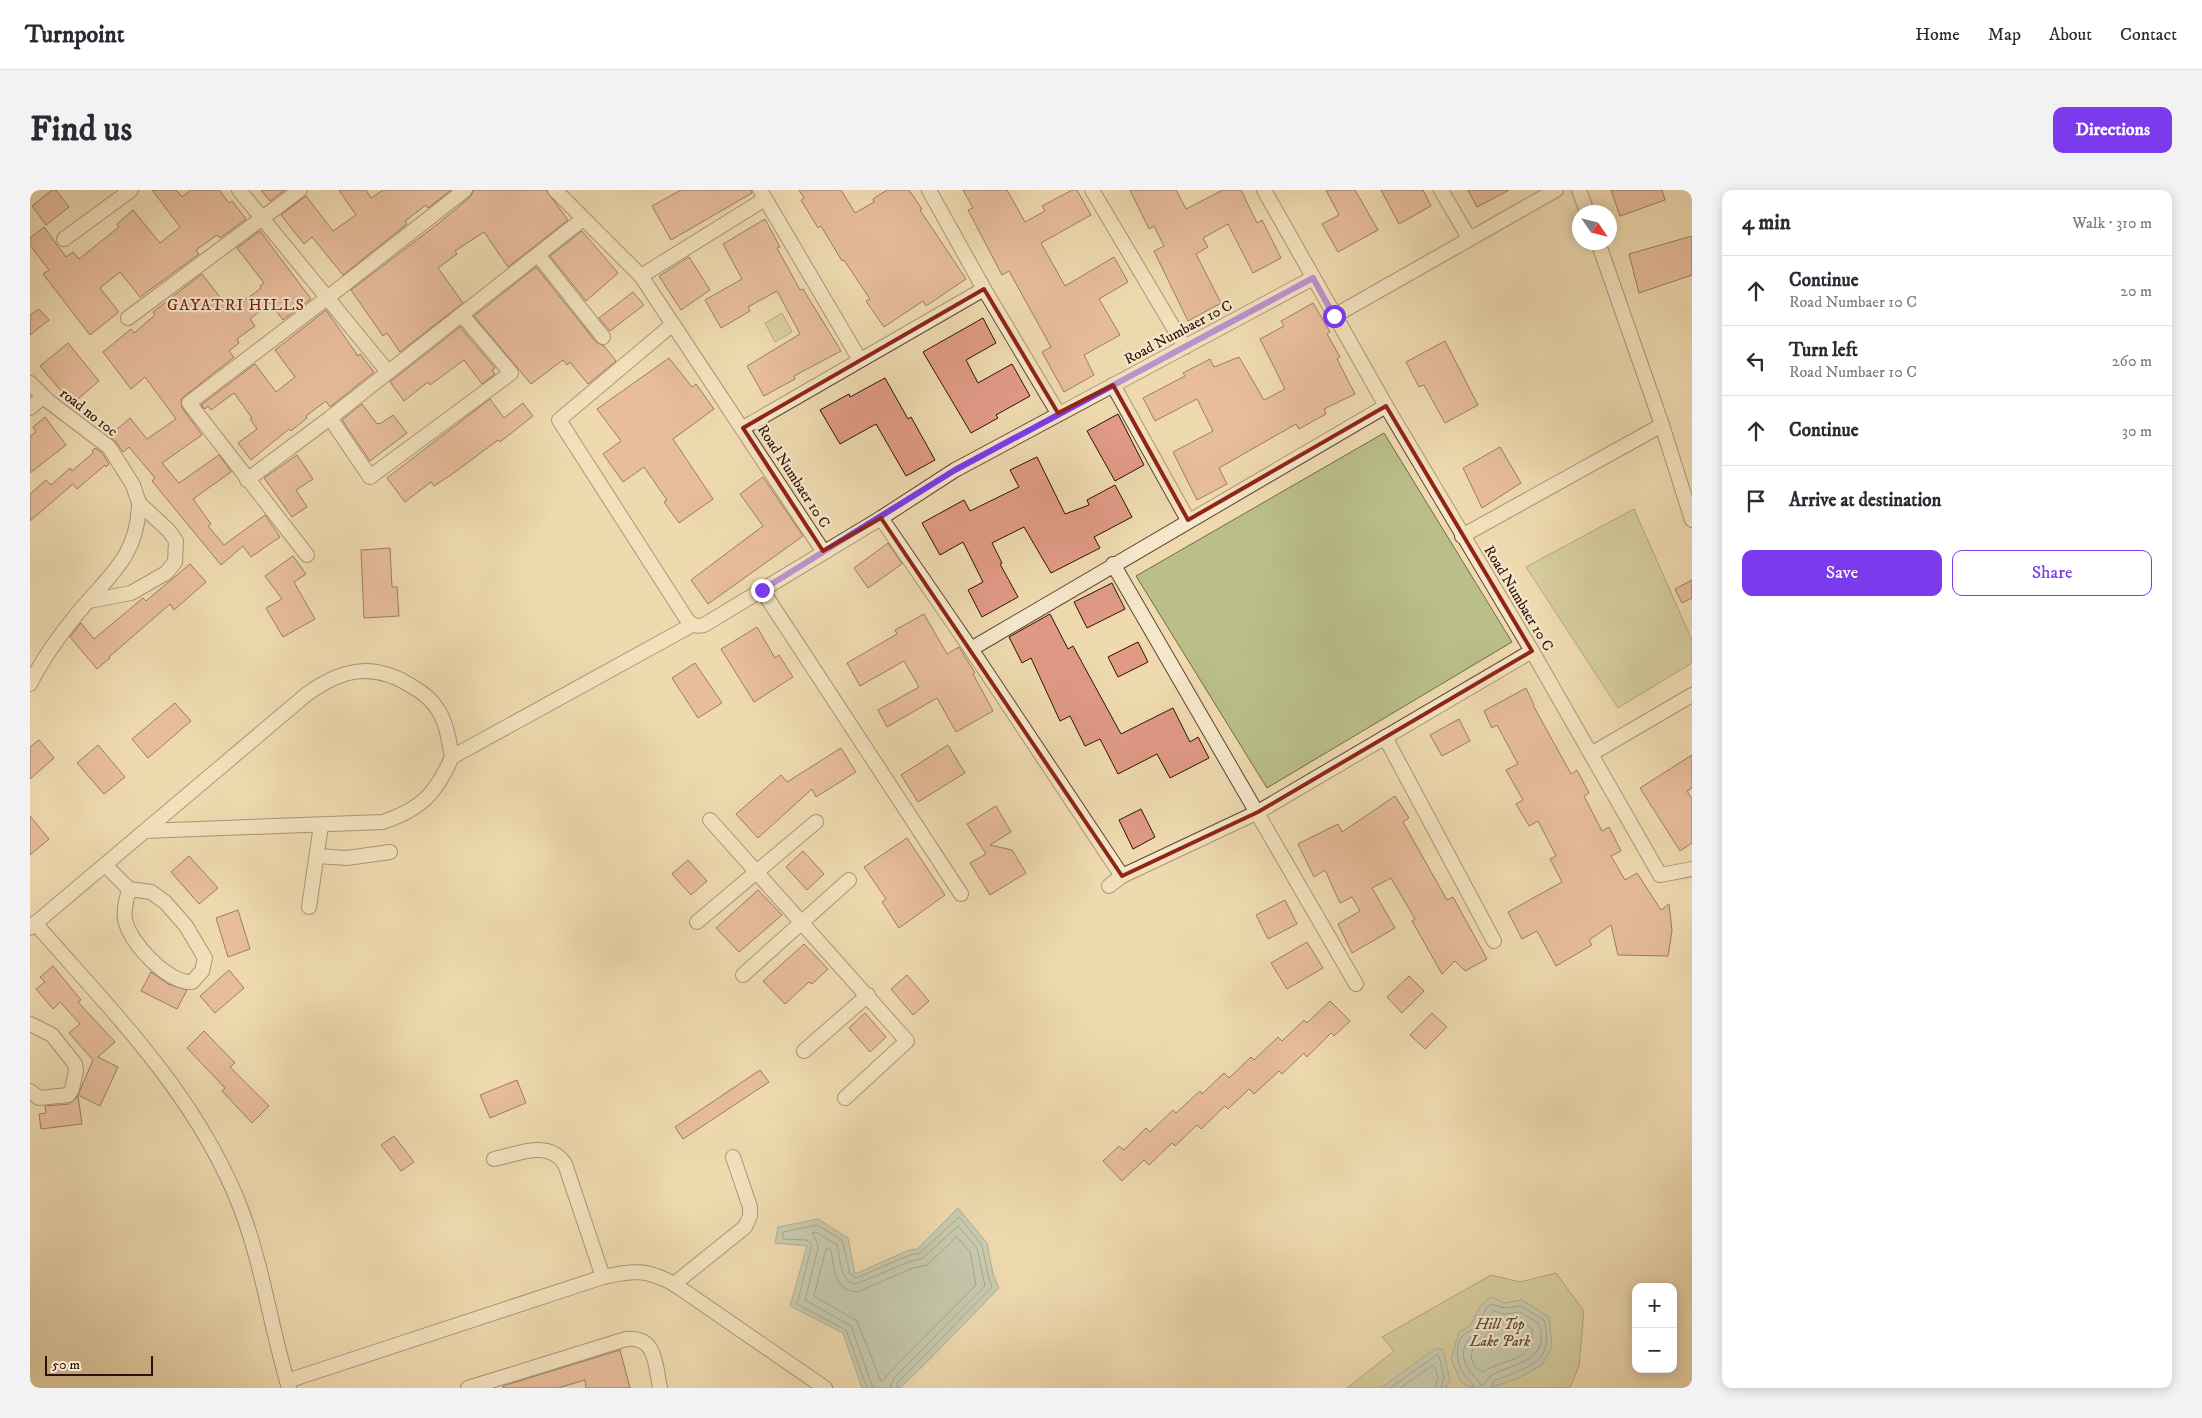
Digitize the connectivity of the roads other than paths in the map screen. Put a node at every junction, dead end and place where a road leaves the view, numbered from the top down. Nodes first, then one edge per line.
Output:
1 (130, 190) edge
2 (239, 190) edge
3 (300, 190) edge
4 (465, 190) edge
5 (555, 190) edge
6 (929, 190) edge
7 (1092, 190) edge
8 (1264, 190) edge
9 (1441, 190) edge
10 (1556, 190) edge
11 (1579, 190) edge
12 (763, 194) edge
13 (1584, 205) edge
14 (263, 219) junction
15 (583, 219) junction
16 (1468, 238) junction
17 (64, 239) dead end
18 (1601, 250) edge
19 (538, 255) junction
20 (641, 276) junction
21 (1313, 278) junction
22 (984, 289) junction
23 (327, 298) junction
24 (462, 315) junction
25 (1334, 316) junction
26 (128, 318) dead end
27 (672, 324) junction
28 (603, 337) dead end
29 (1185, 347) junction
30 (860, 360) junction
31 (388, 372) junction
32 (30, 384) edge
33 (1113, 384) junction
34 (43, 397) junction
35 (1386, 406) junction
36 (30, 408) edge
37 (1058, 413) junction
38 (330, 418) junction
39 (1662, 425) junction
40 (743, 428) junction
41 (247, 480) junction
42 (139, 503) junction
43 (881, 518) junction
44 (1188, 520) junction
45 (1692, 520) edge
46 (1462, 536) junction
47 (823, 551) junction
48 (307, 555) dead end
49 (1113, 564) junction
50 (762, 590) junction
51 (89, 601) junction
52 (692, 625) junction
53 (972, 649) junction
54 (1532, 651) junction
55 (30, 684) edge
56 (1692, 695) edge
57 (1385, 737) junction
58 (1591, 754) junction
59 (452, 757) junction
60 (1258, 812) junction
61 (710, 820) dead end
62 (816, 822) dead end
63 (322, 825) junction
64 (145, 831) junction
65 (390, 852) dead end
66 (317, 856) junction
67 (105, 865) junction
68 (1692, 869) edge
69 (757, 871) junction
70 (1122, 876) junction
71 (849, 880) dead end
72 (1109, 886) dead end
73 (129, 889) junction
74 (961, 894) dead end
75 (309, 906) dead end
76 (697, 922) dead end
77 (800, 922) junction
78 (32, 926) edge
79 (1494, 941) dead end
80 (743, 975) dead end
81 (1356, 984) dead end
82 (868, 996) junction
83 (30, 1024) edge
84 (804, 1051) dead end
85 (30, 1091) edge
86 (845, 1098) dead end
87 (733, 1157) dead end
88 (494, 1160) dead end
89 (603, 1277) junction
90 (674, 1284) junction
91 (288, 1384) edge
92 (468, 1388) edge
93 (660, 1388) edge
94 (825, 1388) edge

1 - 17 street
2 - 14 street
3 - 14 street
4 - 23 street
5 - 15 street, Road Numbaer 10 C
6 - 22 street
7 - 29 street
8 - 21 street
9 - 16 street
10 - 16 street
11 - 13 street
12 - 20 street
12 - 30 street
14 - 23 street
14 - 26 street
15 - 19 street
15 - 20 street, Road Numbaer 10 C
16 - 25 street
18 - 39 street
19 - 24 street
19 - 28 street
20 - 27 street, Road Numbaer 10 C
21 - 25 street, Road Numbaer 10 C
21 - 29 street, Road Numbaer 10 C
22 - 30 street
22 - 37 street
23 - 31 street
23 - 41 street
24 - 31 street
24 - 38 street
25 - 35 street, Road Numbaer 10 C
27 - 40 street, Road Numbaer 10 C
27 - 52 street
29 - 33 street, Road Numbaer 10 C
30 - 40 street
31 - 38 street
32 - 34 street, road no 10c
33 - 37 street, Road Numbaer 10 C
33 - 44 street
34 - 36 street
34 - 42 street, road no 10c
35 - 44 street
35 - 46 street, Road Numbaer 10 C
37 - 43 street, Road Numbaer 10 C
38 - 41 street
39 - 45 street
39 - 46 street
40 - 47 street, Road Numbaer 10 C
41 - 48 street
42 - 51 street
42 - 51 street, road no 10c
43 - 47 street, Road Numbaer 10 C
43 - 53 street
44 - 49 street
46 - 54 street, Road Numbaer 10 C
47 - 50 street
49 - 53 street
49 - 60 street
50 - 52 street
50 - 74 street
51 - 55 street
52 - 59 street
53 - 70 street
54 - 57 street
54 - 58 street, Road Numbaer 10 C
56 - 58 street
57 - 60 street
57 - 79 street
58 - 68 street, Road Numbaer 10 C
59 - 63 street
59 - 64 street
60 - 70 street
60 - 81 street
61 - 69 street
62 - 69 street
63 - 64 street
63 - 66 street
64 - 67 street
65 - 66 street
66 - 75 street
67 - 73 street
67 - 78 street
69 - 76 street
69 - 77 street
70 - 72 street
71 - 77 street
73 - 73 street
77 - 80 street
77 - 82 street
78 - 91 street
82 - 84 street
82 - 86 street
83 - 85 street
87 - 90 street
88 - 89 street
89 - 90 street
89 - 91 street
90 - 94 street
92 - 93 street

